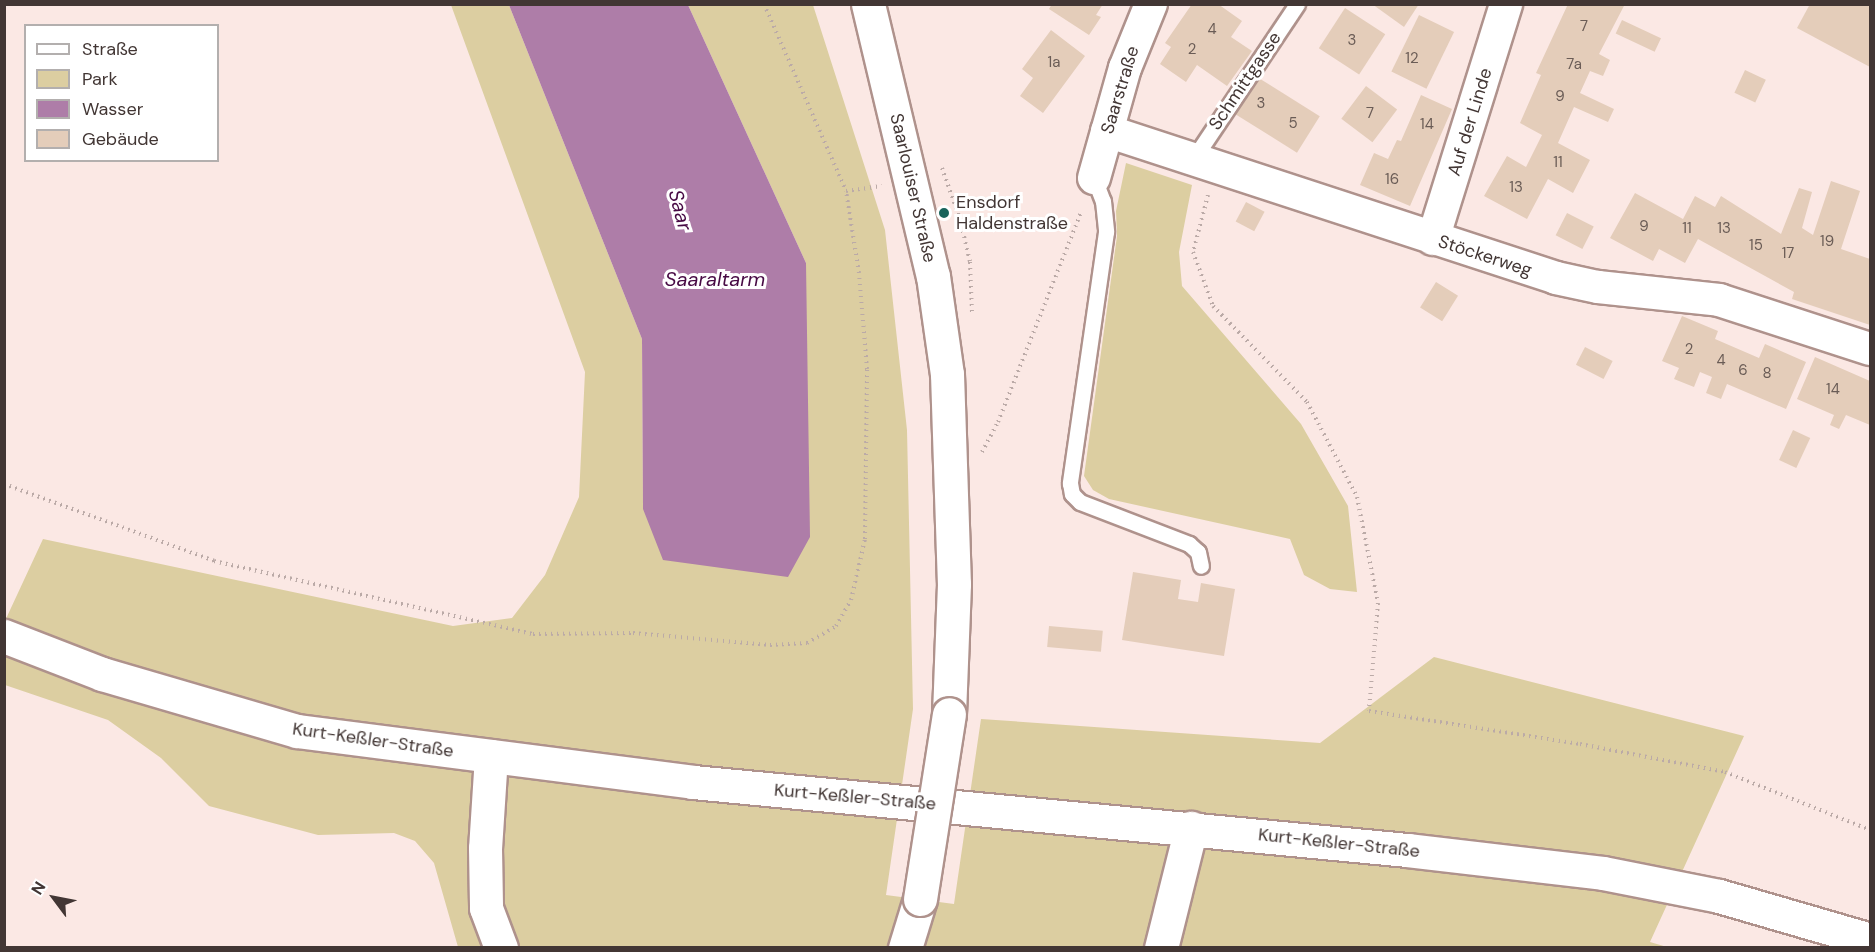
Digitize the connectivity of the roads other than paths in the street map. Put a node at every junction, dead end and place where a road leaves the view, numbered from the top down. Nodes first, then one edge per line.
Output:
1 (868, 4) edge
2 (1150, 4) edge
3 (1297, 4) edge
4 (1506, 4) edge
5 (1107, 131) junction
6 (1205, 162) junction
7 (1094, 178) joint
8 (1433, 239) junction
9 (1870, 349) edge
10 (1201, 566) dead end
11 (4, 636) edge
12 (491, 756) junction
13 (1191, 828) junction
14 (1870, 940) edge
15 (908, 943) edge
16 (501, 948) edge
17 (1161, 948) edge

1 - 15 main road, Saarlouiser Straße, bridge
2 - 5 street, Saarstraße
3 - 6 lane, Schmittgasse
4 - 8 street, Auf der Linde
5 - 6 street, Stöckerweg
5 - 7 street, Saarstraße
6 - 8 street, Stöckerweg
7 - 10 lane
8 - 9 street, Stöckerweg
11 - 12 main road, Kurt-Keßler-Straße
12 - 13 main road, Kurt-Keßler-Straße
12 - 16 main road
13 - 14 main road, Kurt-Keßler-Straße
13 - 17 main road

